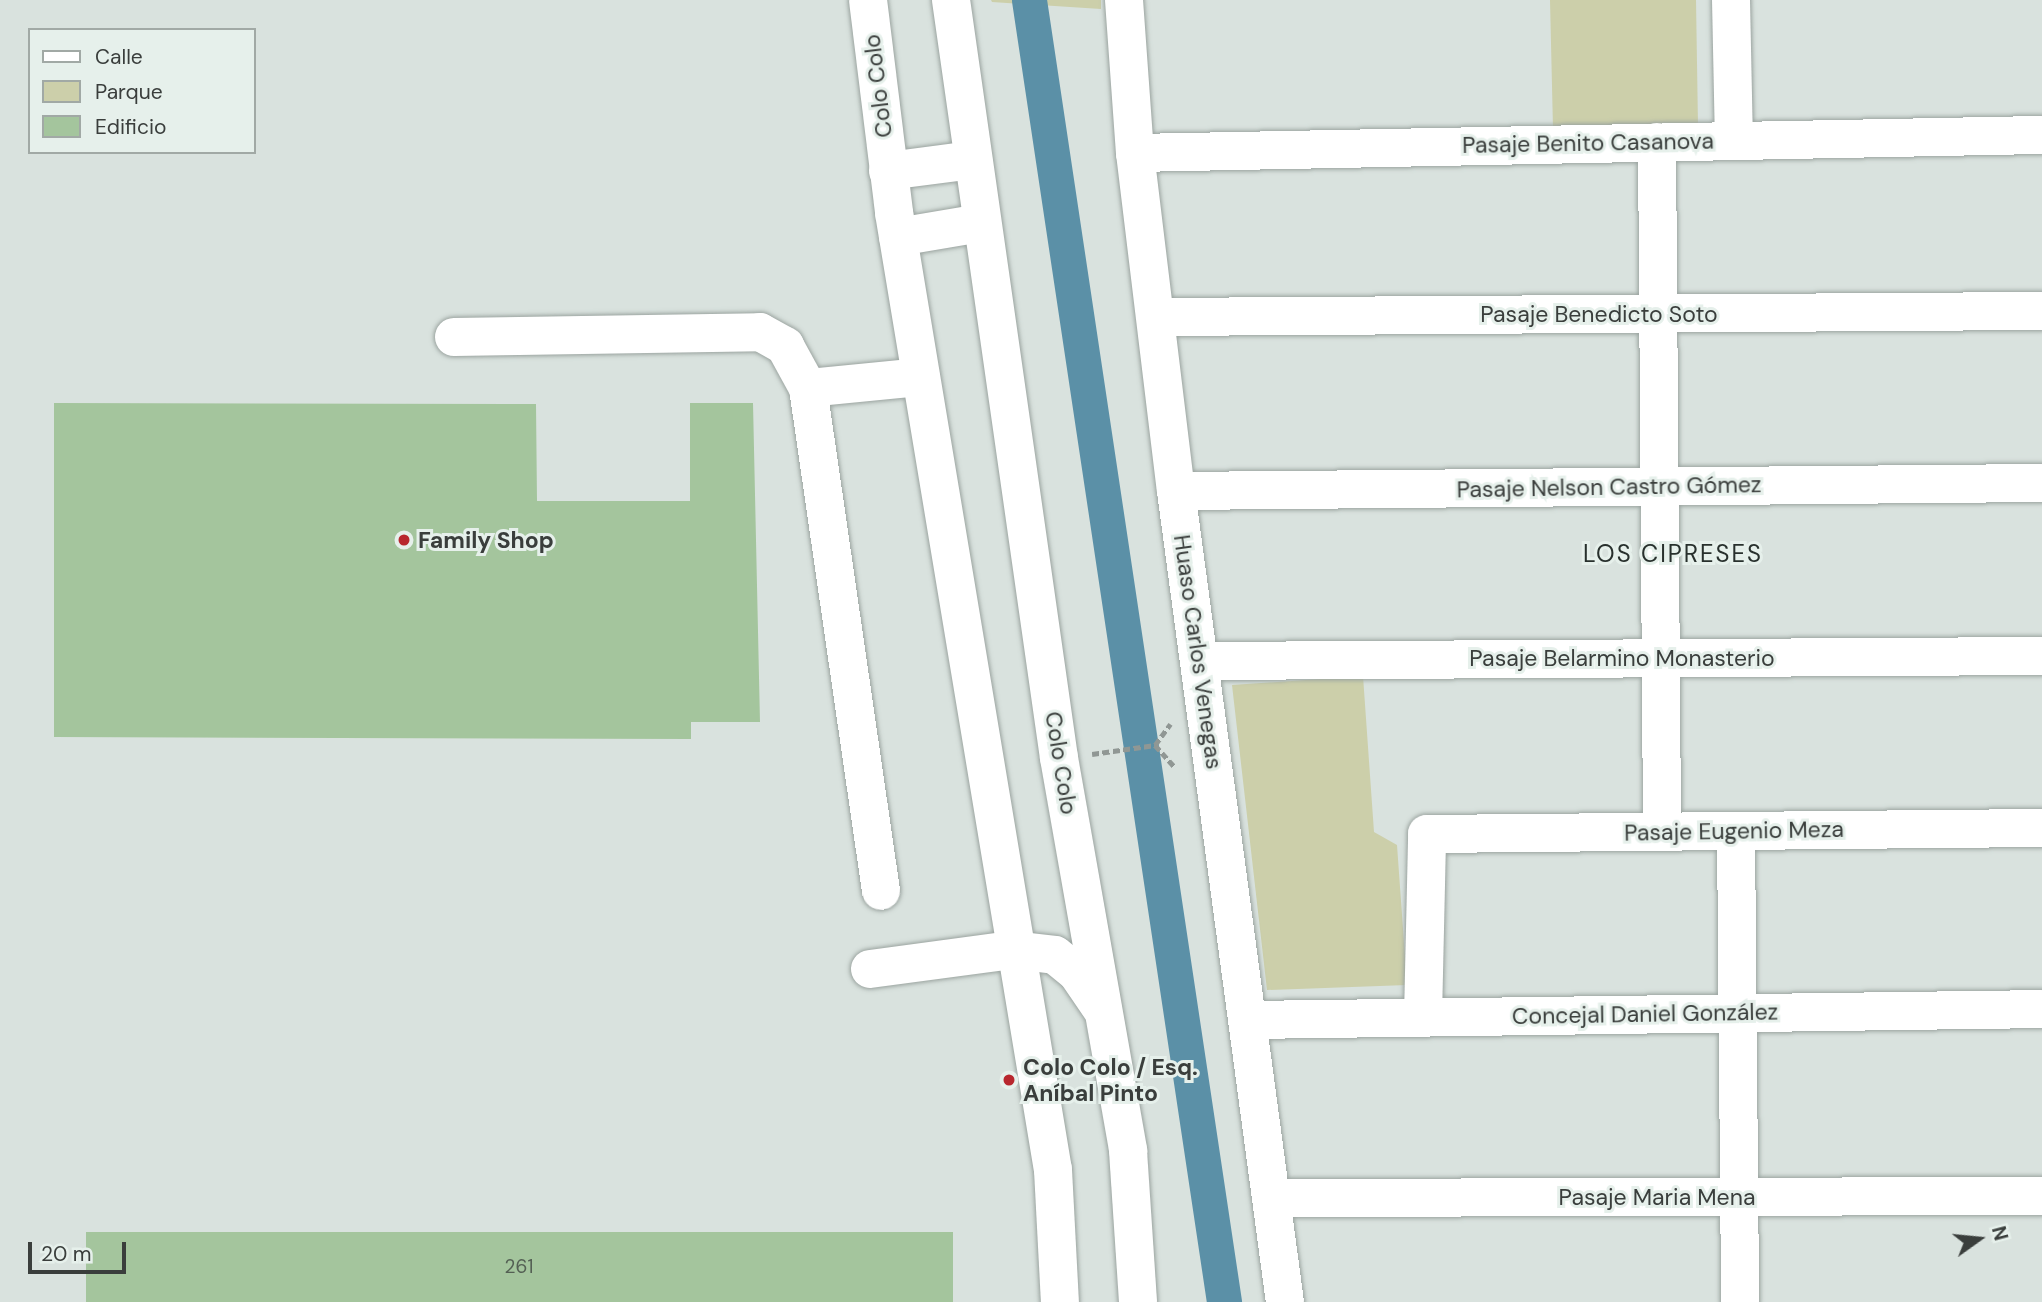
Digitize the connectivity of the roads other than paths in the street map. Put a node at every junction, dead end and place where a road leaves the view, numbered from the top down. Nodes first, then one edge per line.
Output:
1 (868, 0) edge
2 (951, 0) edge
3 (1124, 0) edge
4 (1731, 0) edge
5 (2042, 135) edge
6 (1734, 140) junction
7 (1657, 142) junction
8 (1135, 153) junction
9 (973, 160) junction
10 (888, 172) junction
11 (981, 223) junction
12 (898, 237) junction
13 (2042, 311) edge
14 (1658, 314) junction
15 (1157, 317) junction
16 (454, 337) dead end
17 (920, 377) junction
18 (808, 388) junction
19 (2042, 483) edge
20 (1659, 486) junction
21 (1176, 491) junction
22 (2042, 656) edge
23 (1660, 658) junction
24 (1202, 661) junction
25 (2042, 828) edge
26 (1736, 831) junction
27 (1662, 832) junction
28 (881, 891) dead end
29 (1013, 950) junction
30 (870, 970) dead end
31 (2042, 1009) edge
32 (1737, 1013) junction
33 (1104, 1014) junction
34 (1423, 1017) junction
35 (1249, 1020) junction
36 (2042, 1196) edge
37 (1739, 1197) junction
38 (1272, 1198) junction
39 (1060, 1302) edge
40 (1138, 1302) edge
41 (1285, 1302) edge
42 (1740, 1302) edge

1 - 10 street, Colo Colo
2 - 9 street, Colo Colo
3 - 8 street, Huaso Carlos Venegas
4 - 6 street
5 - 6 street, Pasaje Benito Casanova
6 - 7 street, Pasaje Benito Casanova
7 - 8 street, Pasaje Benito Casanova
7 - 14 street
8 - 15 street, Huaso Carlos Venegas
9 - 10 street, Colo Colo
9 - 11 street, Colo Colo
10 - 12 street, Colo Colo
11 - 12 street
11 - 33 street, Colo Colo
12 - 17 street, Colo Colo
13 - 14 street, Pasaje Benedicto Soto
14 - 15 street, Pasaje Benedicto Soto
14 - 20 street
15 - 21 street, Huaso Carlos Venegas
16 - 18 street
17 - 18 street
17 - 29 street, Colo Colo
18 - 28 street
19 - 20 street, Pasaje Nelson Castro Gómez
20 - 21 street, Pasaje Nelson Castro Gómez
20 - 23 street
21 - 24 street, Huaso Carlos Venegas
22 - 23 street, Pasaje Belarmino Monasterio
23 - 24 street, Pasaje Belarmino Monasterio
23 - 27 street
24 - 35 street, Huaso Carlos Venegas
25 - 26 street, Pasaje Eugenio Meza
26 - 27 street, Pasaje Eugenio Meza
26 - 32 street
27 - 34 street, Pasaje Eugenio Meza
29 - 30 street
29 - 33 street
29 - 39 street, Colo Colo
31 - 32 street, Concejal Daniel González
32 - 34 street, Concejal Daniel González
32 - 37 street
33 - 40 street, Colo Colo
34 - 35 street, Concejal Daniel González
35 - 38 street, Huaso Carlos Venegas
36 - 37 street, Pasaje Maria Mena
37 - 38 street, Pasaje Maria Mena
37 - 42 street
38 - 41 street, Huaso Carlos Venegas

